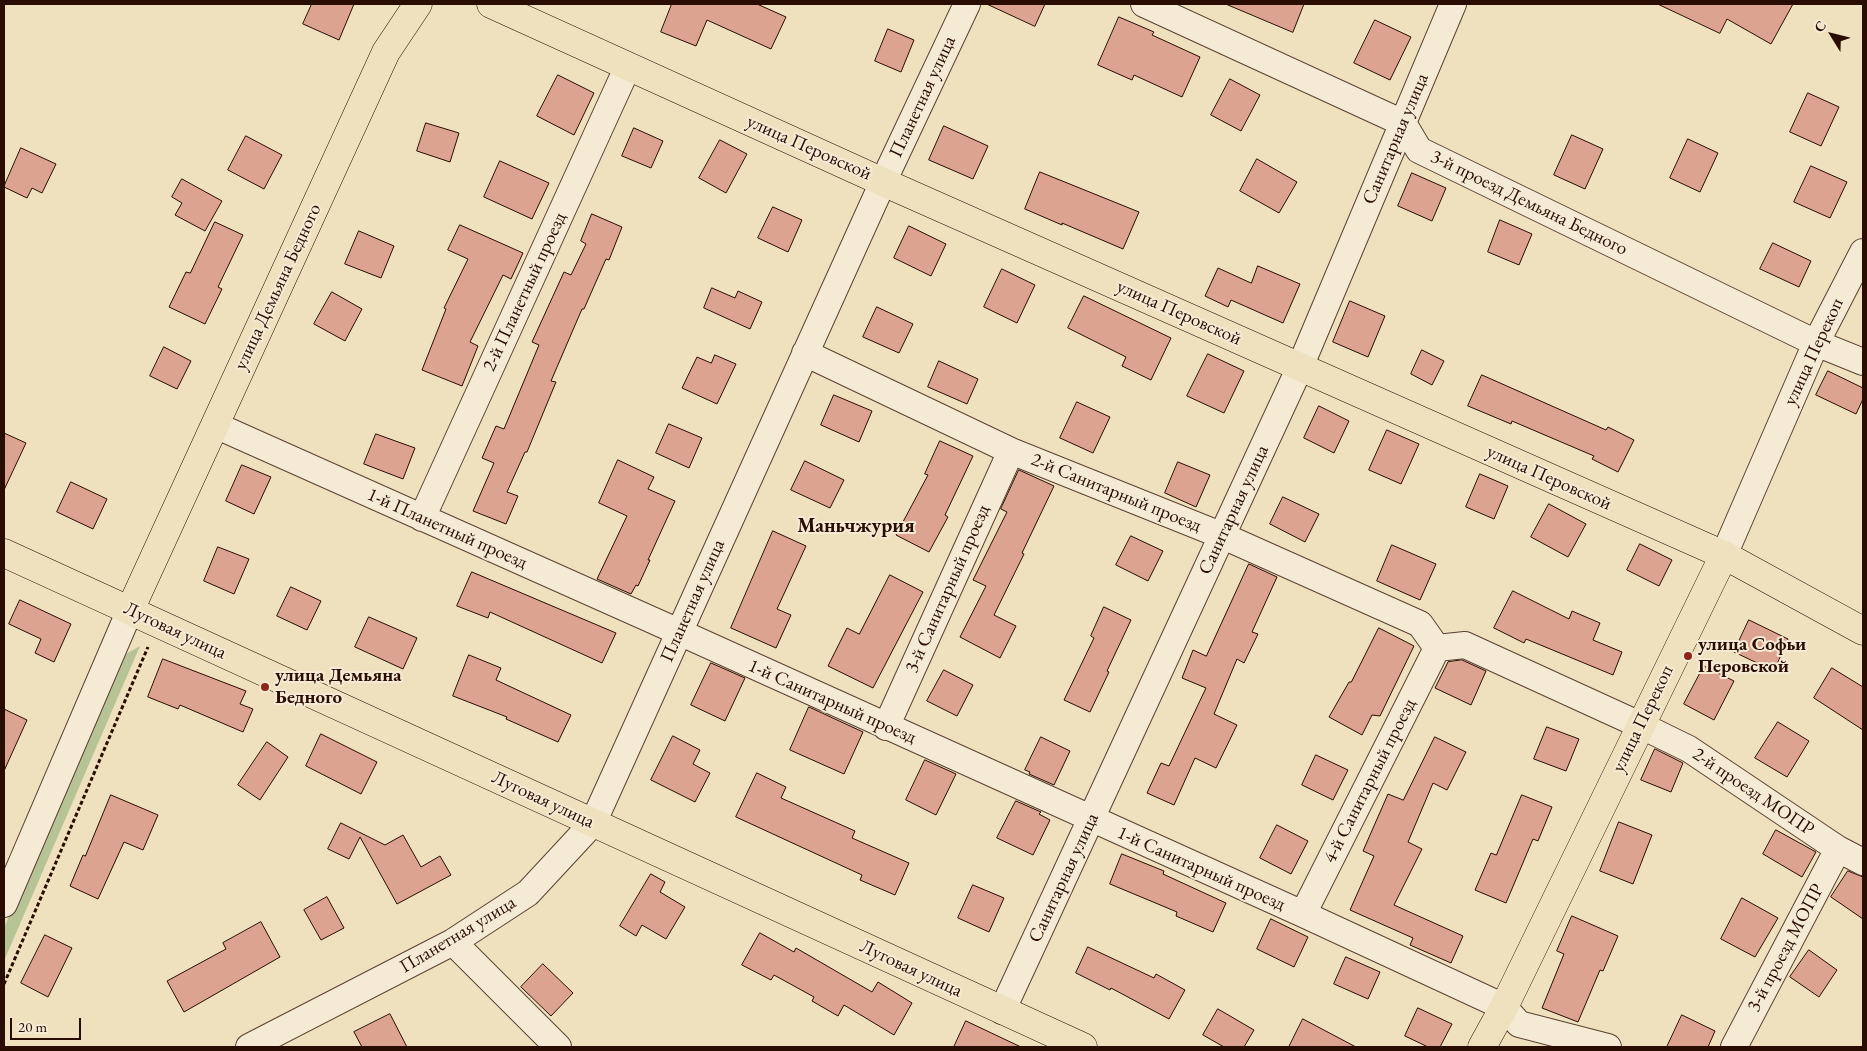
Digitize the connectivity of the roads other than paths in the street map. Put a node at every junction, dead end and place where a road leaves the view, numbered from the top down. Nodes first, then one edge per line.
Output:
1 (418, 4) edge
2 (491, 4) edge
3 (967, 4) edge
4 (1144, 4) edge
5 (1453, 4) edge
6 (628, 66) junction
7 (1403, 122) junction
8 (883, 182) junction
9 (1863, 252) edge
10 (1816, 343) junction
11 (805, 353) junction
12 (1863, 362) edge
13 (1300, 367) junction
14 (214, 425) junction
15 (1010, 451) junction
16 (422, 518) junction
17 (1223, 536) junction
18 (4, 553) edge
19 (1724, 555) junction
20 (130, 610) junction
21 (1863, 631) edge
22 (679, 632) junction
23 (1437, 648) junction
24 (1640, 725) junction
25 (886, 727) junction
26 (1091, 820) junction
27 (593, 823) junction
28 (1838, 849) junction
29 (1863, 862) edge
30 (4, 904) edge
31 (1303, 914) junction
32 (453, 942) junction
33 (1504, 1007) junction
34 (1002, 1011) junction
35 (249, 1047) edge
36 (558, 1047) edge
37 (1083, 1047) edge
38 (1482, 1047) edge
39 (1608, 1047) edge
40 (1734, 1047) edge

1 - 14 main road, улица Демьяна Бедного
2 - 6 main road, улица Перовской
3 - 8 street, Планетная улица
4 - 7 street
5 - 7 street, Санитарная улица
6 - 8 main road, улица Перовской
6 - 16 street, 2-й Планетный проезд
7 - 10 street, 3-й проезд Демьяна Бедного
7 - 13 street, Санитарная улица
8 - 11 street, Планетная улица
8 - 13 main road, улица Перовской
9 - 10 street, улица Перекоп
10 - 12 street, 3-й проезд Демьяна Бедного
10 - 19 street, улица Перекоп
11 - 15 street, 2-й Санитарный проезд
11 - 22 street, Планетная улица
13 - 17 street, Санитарная улица
13 - 19 main road, улица Перовской
14 - 16 street, 1-й Планетный проезд
14 - 20 main road, улица Демьяна Бедного
15 - 17 street, 2-й Санитарный проезд
15 - 25 street, 3-й Санитарный проезд
16 - 22 street, 1-й Планетный проезд
17 - 23 street, 2-й Санитарный проезд
17 - 26 street, Санитарная улица
18 - 20 main road, Луговая улица
19 - 21 main road, улица Перовской
19 - 24 main road, улица Перекоп
20 - 27 main road, Луговая улица
20 - 30 street, улица Демьяна Бедного
22 - 25 street, 1-й Санитарный проезд
22 - 27 street, Планетная улица
23 - 24 street
23 - 31 street, 4-й Санитарный проезд
24 - 28 street, 2-й проезд МОПР
24 - 33 main road, улица Перекоп
25 - 26 street, 1-й Санитарный проезд
26 - 31 street, 1-й Санитарный проезд
26 - 34 street, Санитарная улица
27 - 32 street, Планетная улица
27 - 34 main road, Луговая улица
28 - 29 street, 2-й проезд МОПР
28 - 40 street, 3-й проезд МОПР
31 - 33 street, 1-й Санитарный проезд
32 - 35 street, Планетная улица
32 - 36 street
33 - 38 main road, улица Перекоп
33 - 39 street, 1-й Санитарный проезд
34 - 37 main road, Луговая улица

